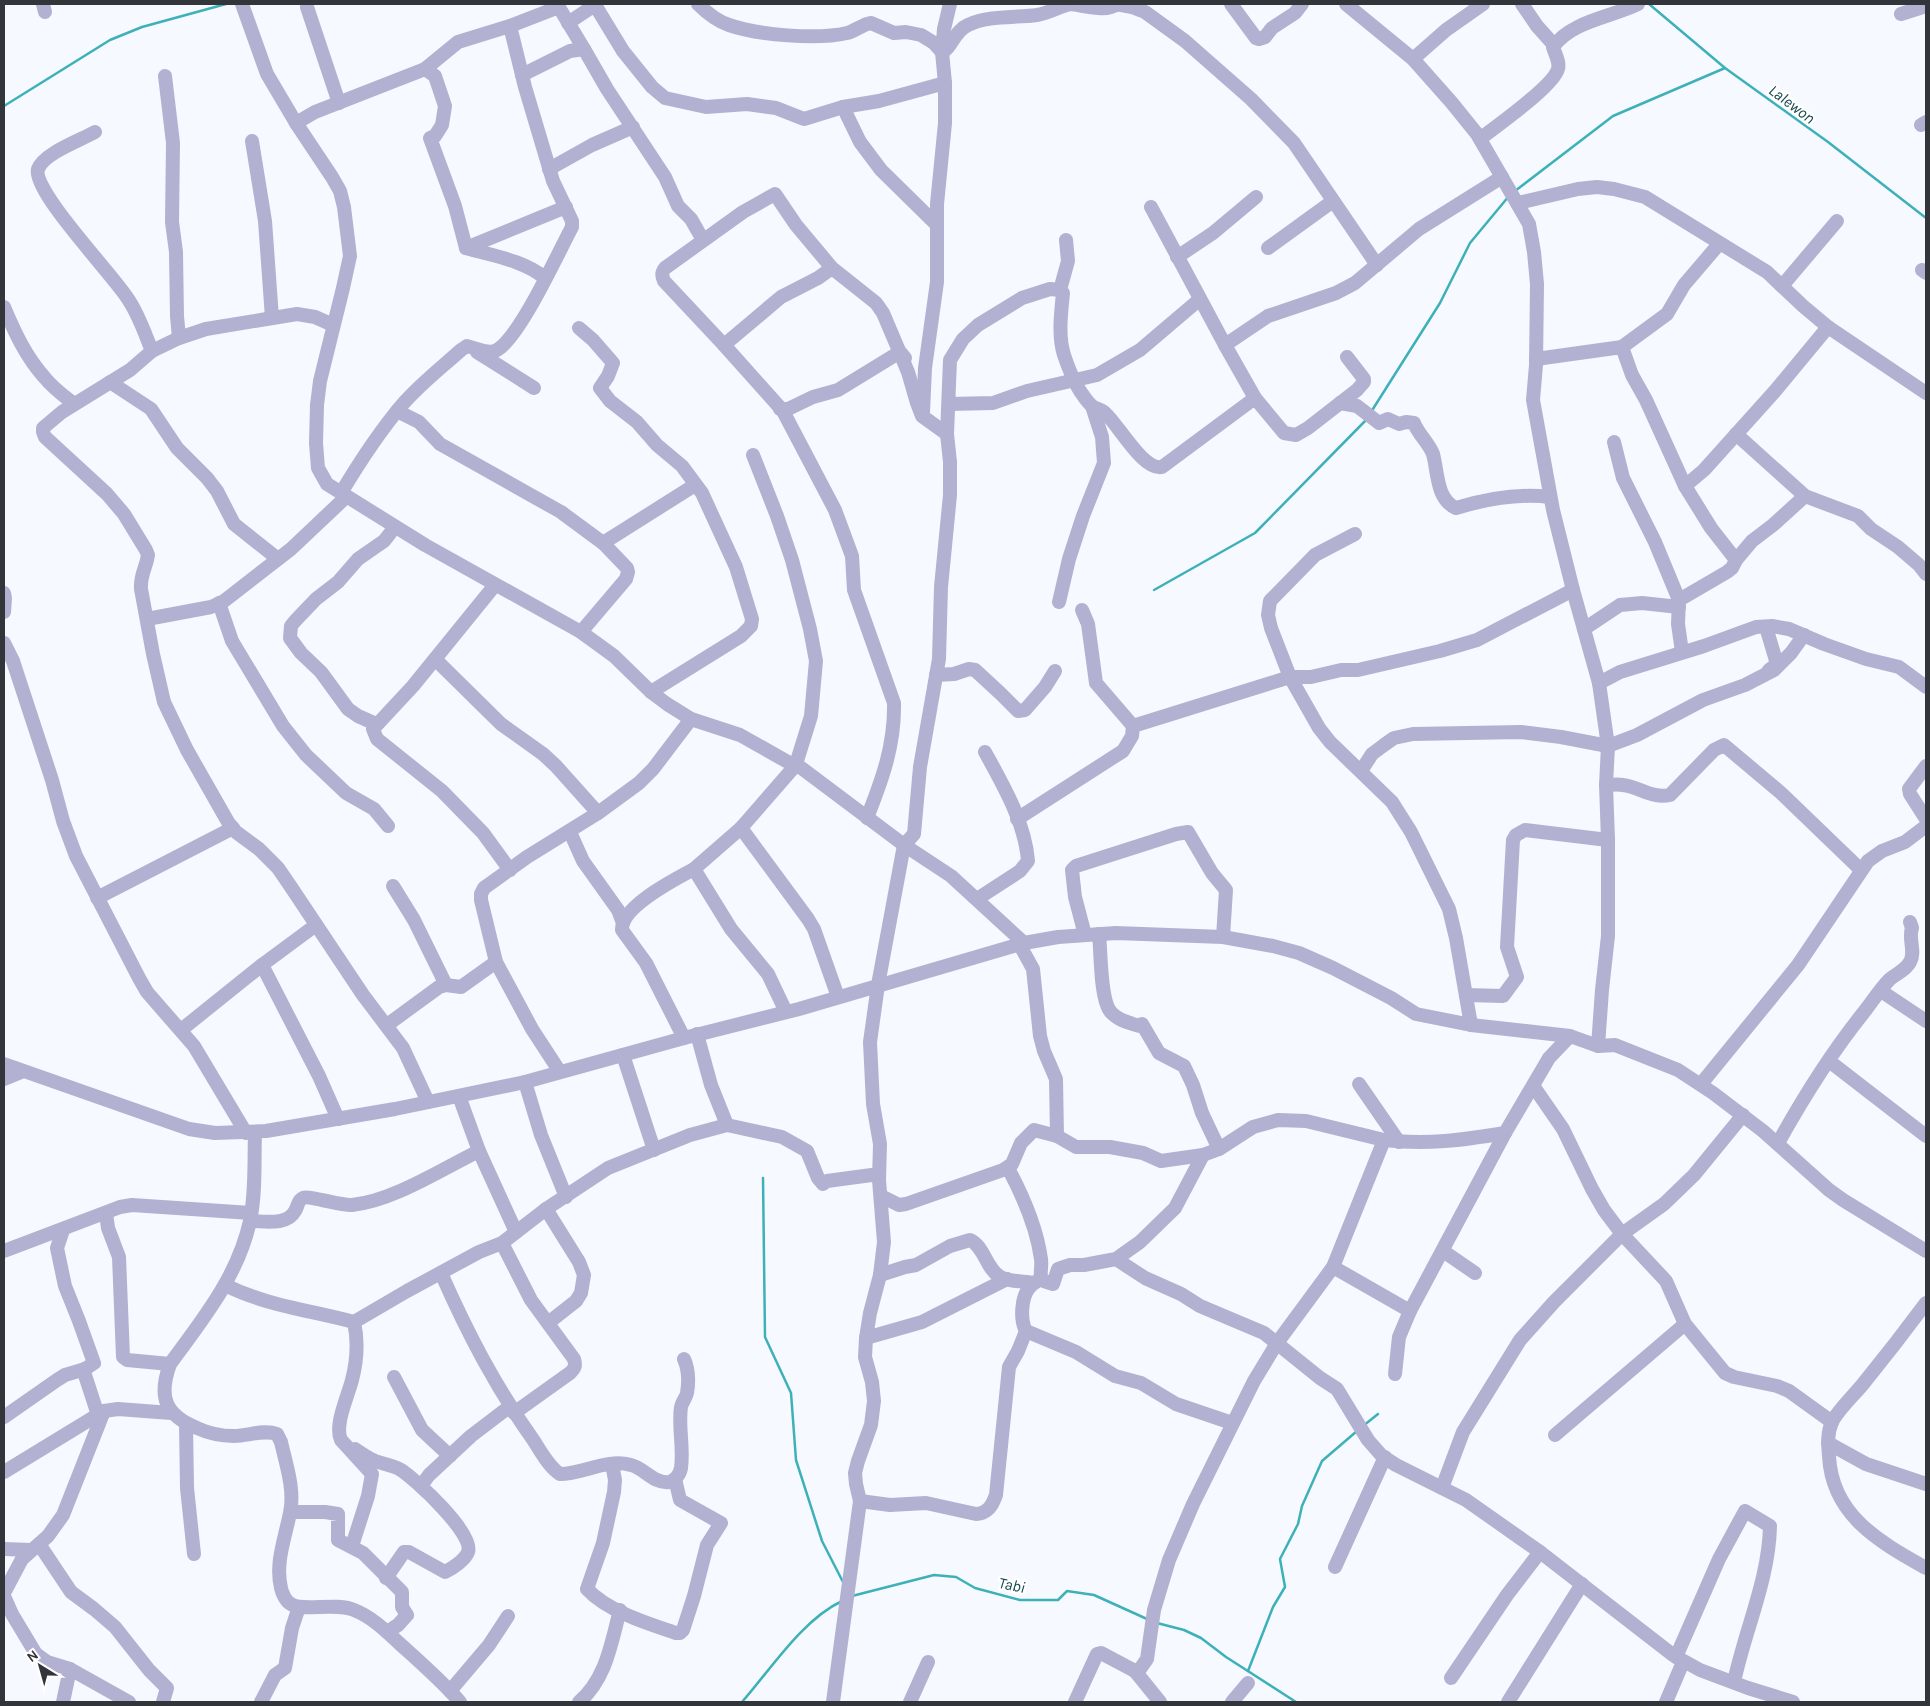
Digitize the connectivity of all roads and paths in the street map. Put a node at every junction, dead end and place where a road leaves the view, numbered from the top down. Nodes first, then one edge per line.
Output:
1 (242, 4) edge
2 (595, 4) edge
3 (950, 4) edge
4 (1070, 4) edge
5 (1116, 4) edge
6 (1230, 4) edge
7 (1302, 4) edge
8 (1346, 4) edge
9 (1483, 4) edge
10 (1522, 4) edge
11 (1638, 4) edge
12 (558, 5) edge
13 (700, 5) edge
14 (1926, 6) edge
15 (307, 7) dead end
16 (1143, 8) edge
17 (1901, 14) dead end
18 (568, 23) junction
19 (510, 26) junction
20 (1554, 45) junction
21 (584, 49) junction
22 (942, 52) junction
23 (1412, 59) junction
24 (425, 70) junction
25 (522, 75) junction
26 (165, 76) dead end
27 (945, 83) junction
28 (339, 103) junction
29 (843, 107) junction
30 (296, 123) junction
31 (633, 127) junction
32 (96, 132) dead end
33 (1480, 139) junction
34 (252, 140) dead end
35 (549, 169) junction
36 (1502, 177) junction
37 (1256, 197) dead end
38 (1333, 201) junction
39 (1518, 203) junction
40 (566, 207) junction
41 (1151, 207) dead end
42 (1837, 221) dead end
43 (937, 225) junction
44 (704, 240) junction
45 (1066, 240) dead end
46 (1719, 244) junction
47 (466, 248) junction
48 (1268, 248) dead end
49 (1177, 256) junction
50 (1377, 265) junction
51 (832, 268) junction
52 (545, 278) junction
53 (1782, 286) junction
54 (1060, 290) junction
55 (1200, 299) junction
56 (4, 307) edge
57 (272, 318) junction
58 (333, 325) junction
59 (1828, 327) junction
60 (578, 328) dead end
61 (179, 338) junction
62 (724, 344) junction
63 (1225, 345) junction
64 (468, 346) junction
65 (1622, 347) junction
66 (152, 351) junction
67 (900, 352) junction
68 (1347, 358) dead end
69 (1536, 359) junction
70 (924, 368) junction
71 (1074, 380) junction
72 (110, 382) junction
73 (534, 388) dead end
74 (1357, 390) junction
75 (1926, 393) edge
76 (1255, 398) junction
77 (1340, 403) junction
78 (74, 404) junction
79 (949, 404) junction
80 (1092, 406) junction
81 (1357, 406) junction
82 (780, 409) junction
83 (398, 411) junction
84 (922, 416) junction
85 (947, 434) junction
86 (1736, 434) junction
87 (1614, 442) dead end
88 (753, 455) dead end
89 (695, 485) junction
90 (1685, 486) junction
91 (343, 495) junction
92 (1805, 496) junction
93 (1550, 497) junction
94 (395, 527) junction
95 (1355, 534) dead end
96 (603, 543) junction
97 (278, 559) junction
98 (1736, 560) junction
99 (1926, 574) edge
100 (495, 585) junction
101 (1573, 590) junction
102 (4, 593) edge
103 (1059, 602) dead end
104 (219, 603) junction
105 (1679, 603) junction
106 (1082, 610) dead end
107 (4, 612) edge
108 (147, 619) junction
109 (1766, 627) junction
110 (1584, 629) junction
111 (581, 632) junction
112 (1804, 635) junction
113 (4, 643) edge
114 (1682, 652) junction
115 (435, 659) junction
116 (1055, 671) dead end
117 (936, 675) junction
118 (1290, 677) junction
119 (1599, 682) junction
120 (1745, 685) junction
121 (1926, 687) edge
122 (651, 692) junction
123 (691, 718) junction
124 (376, 724) junction
125 (1133, 726) junction
126 (1608, 746) junction
127 (985, 752) dead end
128 (795, 765) junction
129 (1926, 766) edge
130 (1361, 771) junction
131 (1606, 786) junction
132 (598, 813) junction
133 (867, 818) junction
134 (1017, 819) junction
135 (1926, 819) edge
136 (388, 826) dead end
137 (1926, 826) edge
138 (233, 828) junction
139 (741, 828) junction
140 (570, 832) junction
141 (1608, 840) junction
142 (904, 845) junction
143 (694, 869) junction
144 (510, 870) junction
145 (1861, 870) junction
146 (393, 886) dead end
147 (97, 898) junction
148 (977, 899) junction
149 (1910, 922) dead end
150 (623, 923) junction
151 (316, 924) junction
152 (1084, 934) junction
153 (1099, 934) junction
154 (1223, 937) junction
155 (1024, 943) junction
156 (496, 962) junction
157 (262, 964) junction
158 (446, 985) junction
159 (878, 985) junction
160 (1881, 991) junction
161 (1466, 995) junction
162 (838, 997) junction
163 (786, 1012) junction
164 (1926, 1021) edge
165 (387, 1025) junction
166 (1471, 1025) junction
167 (181, 1030) junction
168 (690, 1036) junction
169 (1570, 1036) junction
170 (1598, 1046) junction
171 (623, 1055) junction
172 (1829, 1061) junction
173 (4, 1064) edge
174 (21, 1072) junction
175 (560, 1072) junction
176 (4, 1079) edge
177 (525, 1082) junction
178 (1359, 1084) dead end
179 (1701, 1084) junction
180 (1534, 1087) junction
181 (459, 1096) junction
182 (428, 1102) junction
183 (1743, 1115) junction
184 (338, 1119) junction
185 (727, 1125) junction
186 (251, 1133) junction
187 (1505, 1133) junction
188 (1057, 1136) junction
189 (1926, 1136) edge
190 (1384, 1140) junction
191 (1399, 1142) junction
192 (1778, 1144) junction
193 (1219, 1149) junction
194 (479, 1150) junction
195 (654, 1150) junction
196 (1203, 1156) junction
197 (1008, 1168) junction
198 (879, 1174) junction
199 (881, 1196) junction
200 (566, 1197) junction
201 (546, 1210) junction
202 (106, 1213) junction
203 (250, 1217) junction
204 (63, 1230) junction
205 (516, 1232) junction
206 (1622, 1234) junction
207 (502, 1243) junction
208 (1443, 1251) junction
209 (1926, 1251) edge
210 (4, 1252) edge
211 (1116, 1259) junction
212 (1333, 1267) junction
213 (441, 1272) junction
214 (1475, 1273) dead end
215 (880, 1275) junction
216 (1007, 1279) junction
217 (1038, 1281) junction
218 (225, 1285) junction
219 (1926, 1302) edge
220 (1410, 1311) junction
221 (354, 1322) junction
222 (548, 1323) junction
223 (1685, 1324) junction
224 (1026, 1330) junction
225 (866, 1338) junction
226 (1277, 1343) junction
227 (684, 1359) dead end
228 (170, 1364) junction
229 (85, 1369) junction
230 (1395, 1374) dead end
231 (394, 1377) dead end
232 (511, 1410) junction
233 (171, 1412) junction
234 (101, 1413) junction
235 (4, 1417) edge
236 (1832, 1422) junction
237 (1232, 1423) junction
238 (186, 1424) junction
239 (1555, 1434) dead end
240 (341, 1440) junction
241 (1828, 1443) junction
242 (450, 1456) junction
243 (1384, 1457) junction
244 (373, 1460) junction
245 (612, 1464) junction
246 (4, 1472) edge
247 (372, 1474) junction
248 (675, 1479) junction
249 (1926, 1484) edge
250 (421, 1486) junction
251 (1442, 1488) junction
252 (860, 1501) junction
253 (291, 1512) junction
254 (352, 1546) junction
255 (35, 1547) junction
256 (4, 1549) edge
257 (1540, 1552) junction
258 (194, 1554) dead end
259 (1334, 1567) dead end
260 (1926, 1568) edge
261 (386, 1578) junction
262 (1582, 1584) junction
263 (4, 1594) edge
264 (298, 1607) junction
265 (620, 1610) junction
266 (508, 1616) dead end
267 (386, 1632) junction
268 (1680, 1660) junction
269 (928, 1662) dead end
270 (70, 1670) junction
271 (1135, 1671) junction
272 (1452, 1678) dead end
273 (1734, 1682) junction
274 (1248, 1683) dead end
275 (450, 1691) junction
276 (123, 1701) edge
277 (63, 1702) edge
278 (163, 1702) edge
279 (261, 1702) edge
280 (460, 1702) edge
281 (579, 1702) edge
282 (833, 1702) edge
283 (910, 1702) edge
284 (1075, 1702) edge
285 (1160, 1702) edge
286 (1232, 1702) edge
287 (1508, 1702) edge
288 (1666, 1702) edge
289 (1793, 1702) edge

1 - 30 street
2 - 18 street
2 - 29 street
3 - 22 street
4 - 5 street
4 - 22 street
5 - 16 street
6 - 7 street
8 - 23 street
9 - 23 street
10 - 20 street
11 - 20 street
12 - 18 street
12 - 19 street
13 - 22 street
14 - 17 street
15 - 28 street
16 - 38 street
18 - 21 street
19 - 24 street
19 - 25 street
20 - 33 street
21 - 25 street
21 - 31 street
22 - 27 street
23 - 33 street
24 - 28 street
24 - 47 street
25 - 35 street
26 - 61 street
27 - 29 street
27 - 43 street
28 - 30 street
29 - 43 street
30 - 58 street
31 - 35 street
31 - 44 street
32 - 66 street
33 - 36 street
34 - 57 street
35 - 40 street
36 - 39 street
36 - 50 street
37 - 49 street
38 - 48 street
38 - 50 street
39 - 46 street
39 - 69 street
40 - 47 street
40 - 52 street
41 - 49 street
42 - 53 street
43 - 70 street
44 - 51 street
44 - 62 street
45 - 54 street
46 - 53 street
46 - 65 street
47 - 52 street
49 - 55 street
50 - 63 street
51 - 62 street
51 - 67 street
52 - 64 street
53 - 59 street
54 - 71 street
54 - 79 street
55 - 63 street
55 - 71 street
56 - 78 street
57 - 58 street
57 - 61 street
58 - 91 street
59 - 75 street
59 - 86 street
60 - 89 street
61 - 66 street
62 - 82 street
63 - 76 street
64 - 73 street
64 - 83 street
65 - 69 street
65 - 90 street
66 - 72 street
67 - 70 street
67 - 82 street
67 - 84 street
68 - 74 street
69 - 93 street
70 - 84 street
71 - 79 street
71 - 80 street
72 - 78 street
72 - 97 street
74 - 77 street
74 - 81 street
76 - 77 street
76 - 80 street
77 - 81 street
78 - 108 street
79 - 85 street
80 - 103 street
81 - 93 street
82 - 133 street
83 - 91 street
83 - 96 street
84 - 85 street
85 - 117 street
86 - 90 street
86 - 92 street
87 - 105 street
88 - 128 street
89 - 96 street
89 - 122 street
90 - 98 street
91 - 94 street
91 - 97 street
92 - 98 street
92 - 99 street
93 - 101 street
94 - 100 street
94 - 124 street
95 - 118 street
96 - 111 street
97 - 104 street
98 - 105 street
100 - 111 street
100 - 115 street
101 - 110 street
101 - 118 street
102 - 107 street
104 - 108 street
104 - 136 street
105 - 110 street
105 - 114 street
106 - 125 street
108 - 138 street
109 - 112 street
109 - 114 street
109 - 120 street
110 - 119 street
111 - 122 street
112 - 120 street
112 - 121 street
113 - 147 street
114 - 119 street
115 - 124 street
115 - 132 street
116 - 117 street
117 - 142 street
118 - 125 street
118 - 130 street
119 - 126 street
120 - 126 street
122 - 123 street
123 - 128 street
123 - 132 street
124 - 144 street
125 - 134 street
126 - 130 street
126 - 131 street
127 - 134 street
128 - 133 street
128 - 139 street
129 - 135 street
130 - 161 street
131 - 141 street
131 - 145 street
132 - 140 street
133 - 142 street
134 - 148 street
137 - 145 street
138 - 147 street
138 - 151 street
139 - 143 street
139 - 162 street
140 - 144 street
140 - 150 street
141 - 161 street
141 - 170 street
142 - 148 street
142 - 159 street
143 - 150 street
143 - 163 street
144 - 156 street
145 - 179 street
146 - 158 street
147 - 167 street
148 - 155 street
149 - 160 street
150 - 168 street
151 - 157 street
151 - 165 street
152 - 153 street
152 - 154 street
152 - 155 street
153 - 154 street
153 - 193 street
154 - 166 street
155 - 159 street
155 - 188 street
156 - 158 street
156 - 175 street
157 - 167 street
157 - 184 street
158 - 165 street
159 - 162 street
159 - 198 street
160 - 164 street
160 - 172 street
161 - 166 street
162 - 163 street
163 - 168 street
165 - 182 street
166 - 169 street
167 - 186 street
168 - 171 street
168 - 185 street
169 - 170 street
169 - 180 street
170 - 179 street
171 - 175 street
171 - 195 street
172 - 189 street
172 - 192 street
173 - 174 street
174 - 176 street
174 - 186 street
175 - 177 street
177 - 181 street
177 - 200 street
178 - 191 street
179 - 183 street
180 - 187 street
180 - 206 street
181 - 182 street
181 - 194 street
182 - 184 street
183 - 192 street
183 - 206 street
184 - 186 street
185 - 195 street
185 - 198 street
186 - 203 street
187 - 191 street
187 - 208 street
188 - 196 street
188 - 197 street
190 - 191 street
190 - 193 street
190 - 212 street
192 - 209 street
193 - 196 street
194 - 203 street
194 - 205 street
195 - 200 street
196 - 211 street
197 - 199 street
197 - 217 street
198 - 199 street
199 - 215 street
200 - 201 street
201 - 205 street
201 - 222 street
202 - 203 street
202 - 204 street
202 - 228 street
203 - 218 street
204 - 210 street
204 - 229 street
205 - 207 street
206 - 223 street
206 - 251 street
207 - 213 street
207 - 222 street
208 - 214 street
208 - 220 street
211 - 217 street
211 - 226 street
212 - 220 street
212 - 226 street
213 - 221 street
213 - 232 street
215 - 216 street
215 - 225 street
216 - 217 street
216 - 225 street
217 - 224 street
218 - 221 street
218 - 228 street
219 - 236 street
220 - 230 street
221 - 240 street
222 - 232 street
223 - 236 street
223 - 239 street
224 - 237 street
224 - 252 street
225 - 252 street
226 - 237 street
226 - 243 street
227 - 248 street
228 - 233 street
229 - 234 street
229 - 235 street
231 - 242 street
232 - 242 street
232 - 245 street
233 - 234 street
233 - 238 street
234 - 246 street
234 - 255 street
236 - 241 street
237 - 271 street
238 - 253 street
238 - 258 street
240 - 244 street
240 - 247 street
241 - 249 street
241 - 260 street
242 - 250 street
243 - 251 street
243 - 259 street
244 - 247 street
244 - 250 street
245 - 248 street
245 - 265 street
247 - 254 street
248 - 265 street
250 - 261 street
251 - 257 street
252 - 282 street
253 - 254 street
253 - 264 street
254 - 261 street
255 - 256 street
255 - 263 street
255 - 278 street
257 - 262 street
257 - 272 street
261 - 267 street
262 - 268 street
262 - 287 street
263 - 270 street
264 - 267 street
264 - 279 street
265 - 281 street
266 - 275 street
267 - 275 street
268 - 273 street
268 - 273 street
268 - 288 street
269 - 283 street
270 - 276 street
270 - 277 street
271 - 284 street
271 - 285 street
273 - 289 street
274 - 286 street
275 - 280 street

